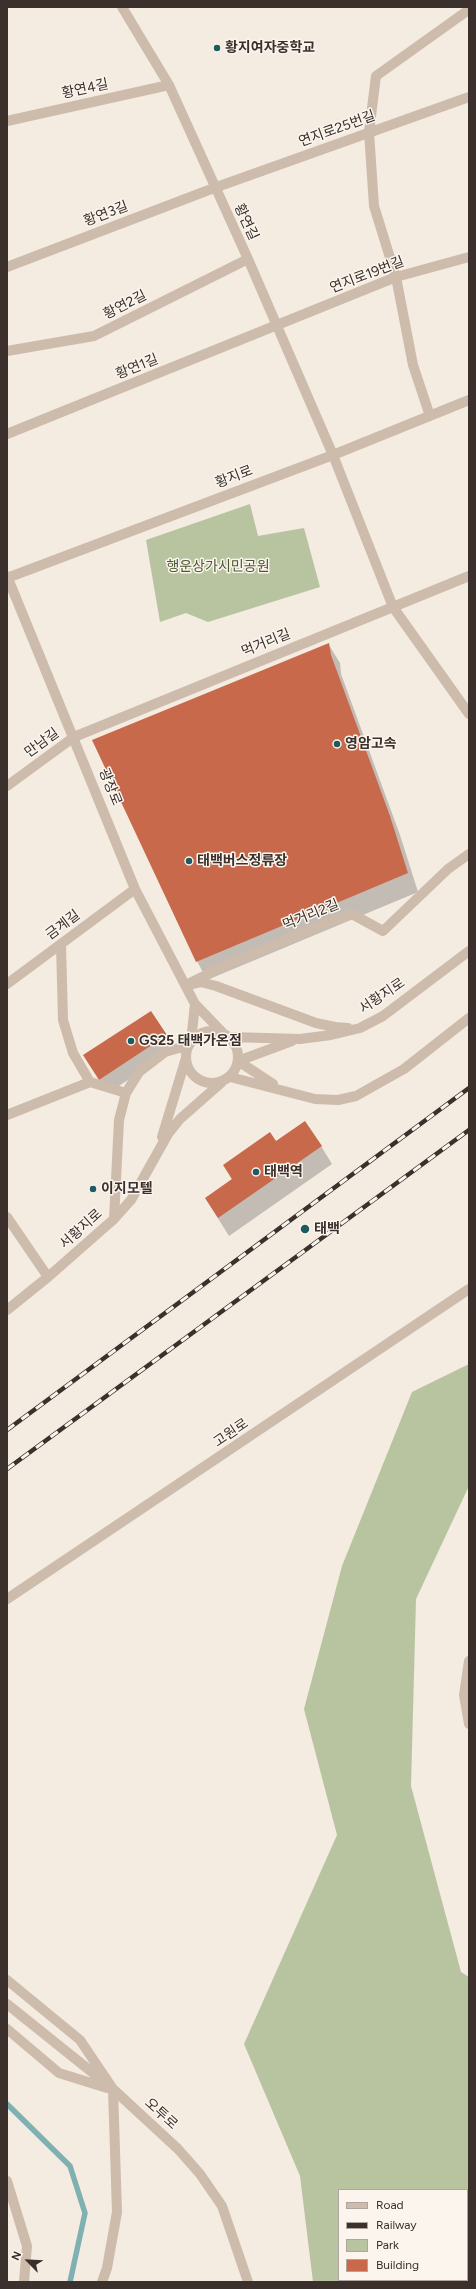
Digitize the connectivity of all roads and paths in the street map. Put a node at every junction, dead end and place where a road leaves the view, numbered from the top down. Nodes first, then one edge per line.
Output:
1 (122, 7) edge
2 (467, 11) dead end
3 (169, 86) junction
4 (469, 97) edge
5 (7, 121) edge
6 (369, 132) junction
7 (214, 188) junction
8 (469, 257) edge
9 (248, 259) junction
10 (7, 267) edge
11 (396, 277) junction
12 (277, 326) junction
13 (7, 351) edge
14 (469, 402) edge
15 (430, 416) junction
16 (7, 434) edge
17 (333, 455) junction
18 (469, 576) edge
19 (7, 577) edge
20 (393, 607) junction
21 (469, 714) edge
22 (74, 736) junction
23 (7, 786) edge
24 (469, 854) edge
25 (136, 889) junction
26 (61, 944) junction
27 (469, 951) edge
28 (7, 984) edge
29 (186, 985) junction
30 (195, 1004) junction
31 (469, 1018) edge
32 (360, 1028) junction
33 (226, 1034) junction
34 (300, 1039) junction
35 (188, 1050) junction
36 (238, 1061) junction
37 (226, 1079) junction
38 (90, 1082) junction
39 (288, 1092) junction
40 (126, 1093) junction
41 (7, 1115) edge
42 (156, 1154) junction
43 (7, 1217) edge
44 (114, 1219) junction
45 (48, 1278) junction
46 (469, 1289) edge
47 (7, 1310) edge
48 (7, 1599) edge
49 (469, 1661) edge
50 (469, 1724) edge
51 (7, 1980) edge
52 (7, 2004) edge
53 (7, 2030) edge
54 (113, 2089) junction
55 (7, 2181) edge
56 (24, 2282) edge
57 (102, 2282) edge
58 (248, 2282) edge

1 - 3 street, 황연길
2 - 6 street
3 - 5 street, 황연4길
3 - 7 street, 황연길
4 - 6 street, 연지로25번길
6 - 7 street, 연지로25번길
6 - 11 street
7 - 9 street, 황연길
7 - 10 street, 황연3길
8 - 11 street, 연지로19번길
9 - 12 street, 황연길
9 - 13 street, 황연2길
11 - 12 street, 연지로19번길
11 - 15 street
12 - 16 street, 황연1길
12 - 17 street, 황연길
14 - 15 street, 황지로
15 - 17 street, 황지로
17 - 19 street, 황지로
17 - 20 street, 황연길
18 - 20 street, 먹거리길
19 - 22 street, 광장로
20 - 21 street, 황연길
20 - 22 street, 먹거리길
22 - 23 street, 만남길
22 - 25 street, 광장로
24 - 29 street, 먹거리2길
25 - 26 street, 금계길
25 - 29 street, 광장로
26 - 28 street, 금계길
26 - 38 street
27 - 32 street, 서황지로
29 - 30 street, 광장로
29 - 32 street
30 - 33 street
30 - 35 street
31 - 39 street
32 - 34 street, 서황지로
33 - 34 street
33 - 35 street
33 - 36 street
34 - 36 street
35 - 37 street
35 - 40 street
35 - 42 street
36 - 37 street
36 - 39 street
37 - 39 street
37 - 42 street
38 - 40 street
38 - 41 street
40 - 44 street
42 - 44 street, 서황지로
43 - 45 street
44 - 45 street, 서황지로
45 - 47 street, 서황지로
46 - 48 street, 고원로
49 - 50 street
51 - 54 street
52 - 54 street, 오투로
53 - 54 street
54 - 57 street
54 - 58 street, 오투로
55 - 56 street

